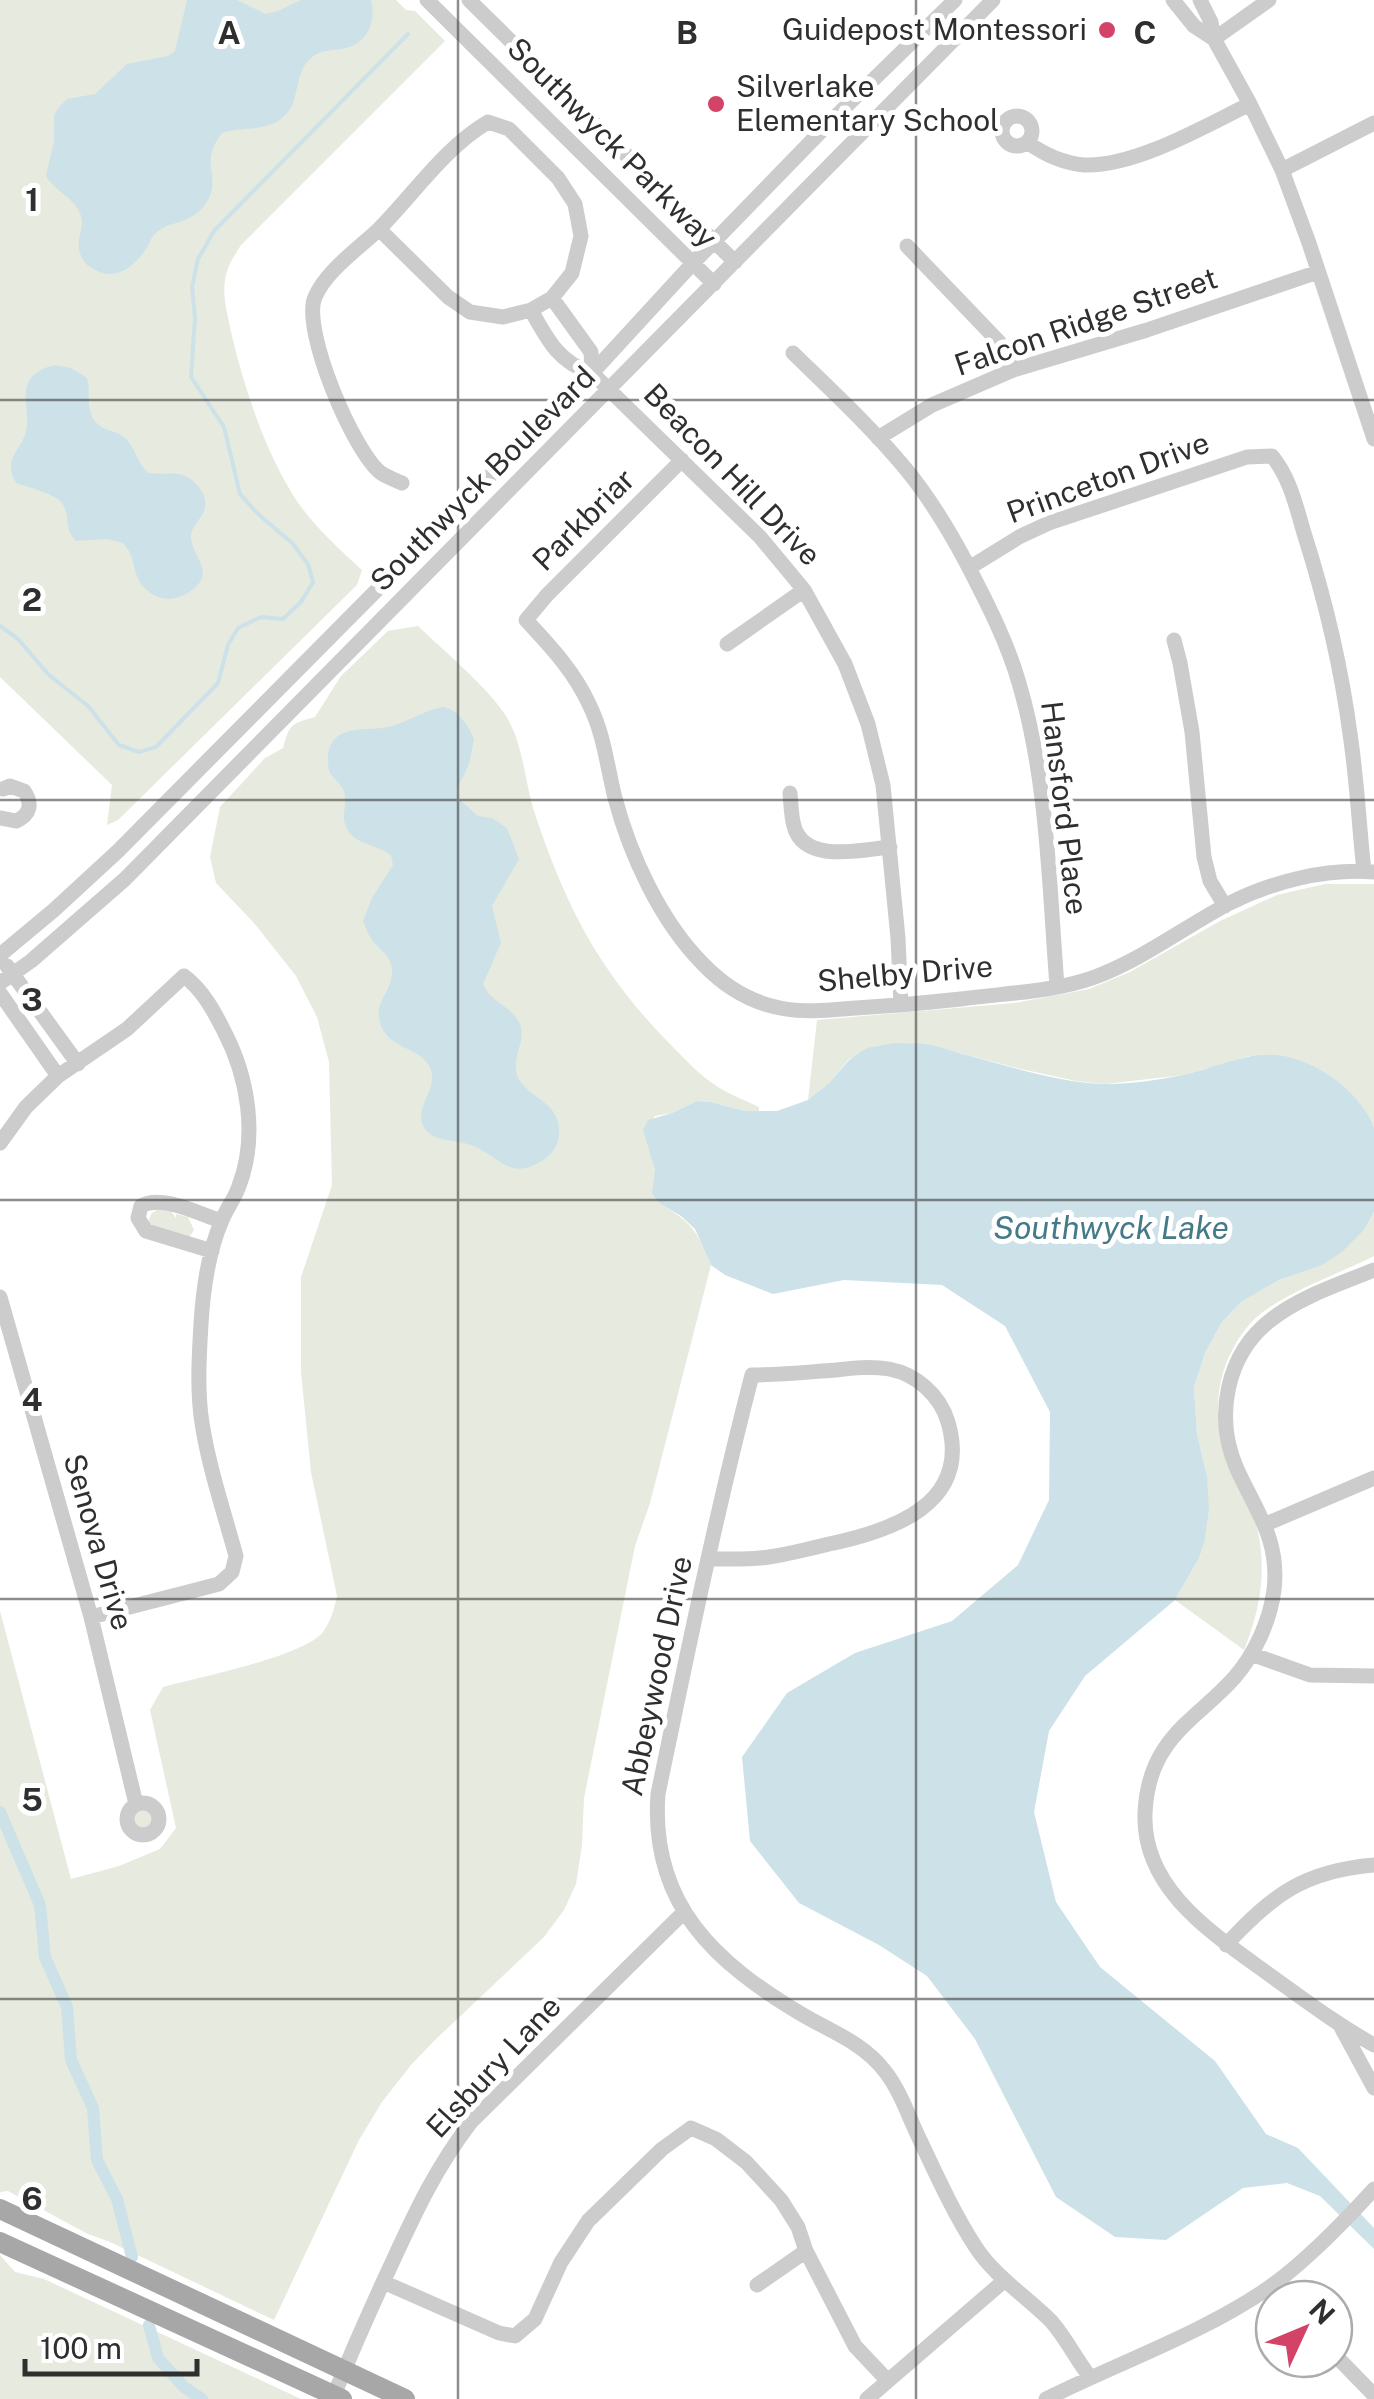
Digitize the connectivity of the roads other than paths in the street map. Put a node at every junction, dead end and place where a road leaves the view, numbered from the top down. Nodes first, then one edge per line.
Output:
1 (427, 0) edge
2 (468, 0) edge
3 (956, 0) edge
4 (993, 0) edge
5 (1172, 0) edge
6 (1200, 0) edge
7 (1269, 0) edge
8 (940, 15) junction
9 (959, 34) junction
10 (1214, 39) junction
11 (543, 72) junction
12 (522, 93) junction
13 (1250, 104) junction
14 (832, 121) junction
15 (1374, 122) edge
16 (1027, 142) dead end
17 (854, 143) junction
18 (1282, 170) junction
19 (378, 229) junction
20 (714, 242) junction
21 (908, 246) dead end
22 (694, 262) junction
23 (735, 262) junction
24 (1318, 272) junction
25 (714, 284) junction
26 (552, 298) junction
27 (532, 310) junction
28 (574, 329) junction
29 (553, 347) junction
30 (794, 353) dead end
31 (1013, 370) junction
32 (592, 373) junction
33 (610, 390) junction
34 (1369, 408) edge
35 (878, 438) junction
36 (1374, 439) edge
37 (682, 460) junction
38 (402, 483) dead end
39 (969, 568) junction
40 (804, 590) junction
41 (526, 620) joint
42 (331, 635) junction
43 (1174, 640) dead end
44 (727, 644) dead end
45 (349, 653) junction
46 (790, 793) dead end
47 (890, 847) junction
48 (1369, 872) edge
49 (1224, 906) junction
50 (0, 956) edge
51 (6, 979) edge
52 (1057, 986) junction
53 (0, 994) edge
54 (901, 1006) junction
55 (78, 1064) junction
56 (58, 1076) junction
57 (0, 1142) edge
58 (221, 1221) junction
59 (212, 1251) junction
60 (1374, 1270) edge
61 (0, 1297) edge
62 (1374, 1478) edge
63 (1266, 1524) junction
64 (708, 1559) junction
65 (92, 1618) junction
66 (1251, 1654) junction
67 (1374, 1676) edge
68 (136, 1804) dead end
69 (1374, 1865) edge
70 (684, 1912) junction
71 (1226, 1945) junction
72 (1341, 2027) junction
73 (1374, 2045) edge
74 (1374, 2088) edge
75 (1369, 2194) edge
76 (0, 2209) edge
77 (0, 2242) edge
78 (806, 2250) junction
79 (1289, 2279) edge
80 (1005, 2280) junction
81 (383, 2282) junction
82 (757, 2285) dead end
83 (1254, 2302) edge
84 (344, 2370) junction
85 (1354, 2374) edge
86 (1090, 2377) junction
87 (887, 2380) junction
88 (1374, 2395) edge
89 (338, 2397) edge
90 (404, 2399) edge
91 (868, 2399) edge
92 (1046, 2399) edge

1 - 12 street, Southwyck Parkway
2 - 11 street, Southwyck Parkway
3 - 8 street, Southwyck Boulevard
4 - 9 street, Southwyck Boulevard
5 - 10 street
6 - 10 street
7 - 10 street
8 - 9 street
8 - 14 street, Southwyck Boulevard
9 - 17 street, Southwyck Boulevard
10 - 13 street
11 - 12 street
11 - 20 street, Southwyck Parkway
12 - 22 street, Southwyck Parkway
13 - 16 street
13 - 18 street
14 - 17 street
14 - 20 street, Southwyck Boulevard
15 - 18 street
17 - 23 street, Southwyck Boulevard
18 - 24 street
19 - 26 street
19 - 27 street
19 - 38 street
20 - 22 street, Southwyck Boulevard
20 - 23 street, Southwyck Parkway
21 - 31 street
22 - 25 street, Southwyck Parkway
22 - 32 street, Southwyck Boulevard
23 - 25 street, Southwyck Boulevard
24 - 31 street, Falcon Ridge Street
24 - 34 street
25 - 33 street, Southwyck Boulevard
26 - 27 street
26 - 28 street
27 - 29 street
28 - 29 street
28 - 32 street
29 - 32 street
30 - 35 street, Hansford Place
31 - 35 street, Falcon Ridge Street
32 - 33 street, Beacon Hill Drive
32 - 42 street, Southwyck Boulevard
33 - 37 street, Beacon Hill Drive
33 - 45 street, Southwyck Boulevard
34 - 36 street
35 - 39 street, Hansford Place
37 - 40 street, Beacon Hill Drive
37 - 41 street, Parkbriar
39 - 48 street, Princeton Drive
39 - 52 street, Hansford Place
40 - 44 street
40 - 47 street, Beacon Hill Drive
41 - 54 street, Shelby Drive
42 - 45 street
42 - 50 street, Southwyck Boulevard
43 - 49 street
45 - 51 street, Southwyck Boulevard
46 - 47 street
47 - 54 street, Beacon Hill Drive
48 - 49 street, Shelby Drive
49 - 52 street, Shelby Drive
50 - 51 street
51 - 55 street
52 - 54 street, Shelby Drive
53 - 56 street
55 - 56 street
55 - 58 street
56 - 57 street
58 - 59 street
58 - 59 street
59 - 65 street
60 - 63 street
61 - 65 street, Senova Drive
62 - 63 street
63 - 66 street
64 - 64 street, Abbeywood Drive
64 - 70 street, Abbeywood Drive
65 - 68 street, Senova Drive
66 - 67 street
66 - 71 street
69 - 71 street
70 - 80 street, Abbeywood Drive
70 - 81 street, Elsbury Lane
71 - 72 street
72 - 73 street
72 - 74 street
75 - 79 street
76 - 84 main road
77 - 89 main road
78 - 81 street
78 - 82 street
78 - 87 street
80 - 86 street, Abbeywood Drive
80 - 87 street
81 - 84 street, Elsbury Lane
83 - 86 street
84 - 89 street, Elsbury Lane
84 - 90 main road
85 - 88 street
86 - 92 street
87 - 91 street

